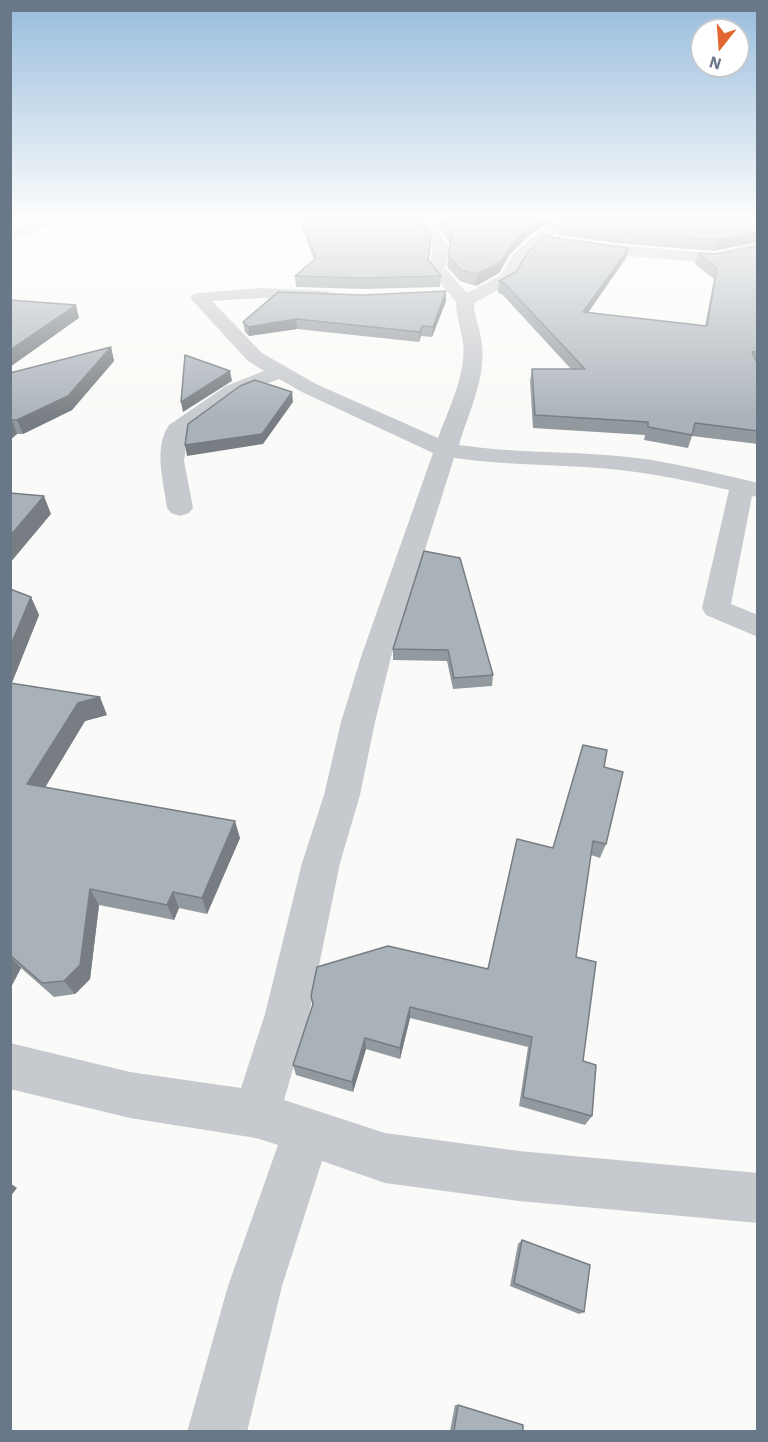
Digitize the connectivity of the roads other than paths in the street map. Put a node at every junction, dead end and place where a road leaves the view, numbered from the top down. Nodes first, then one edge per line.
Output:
1 (448, 285) edge
2 (486, 285) edge
3 (333, 296) edge
4 (455, 296) junction
5 (280, 371) junction
6 (446, 450) junction
7 (750, 488) edge
8 (180, 508) dead end
9 (758, 627) edge
10 (10, 1066) edge
11 (256, 1114) junction
12 (307, 1132) junction
13 (758, 1198) edge
14 (217, 1431) edge

1 - 4 street
2 - 4 street
3 - 5 street
4 - 6 street
5 - 6 street
5 - 8 street
6 - 7 street
6 - 11 street
7 - 9 street
10 - 11 street
11 - 12 street
12 - 13 street
12 - 14 street

